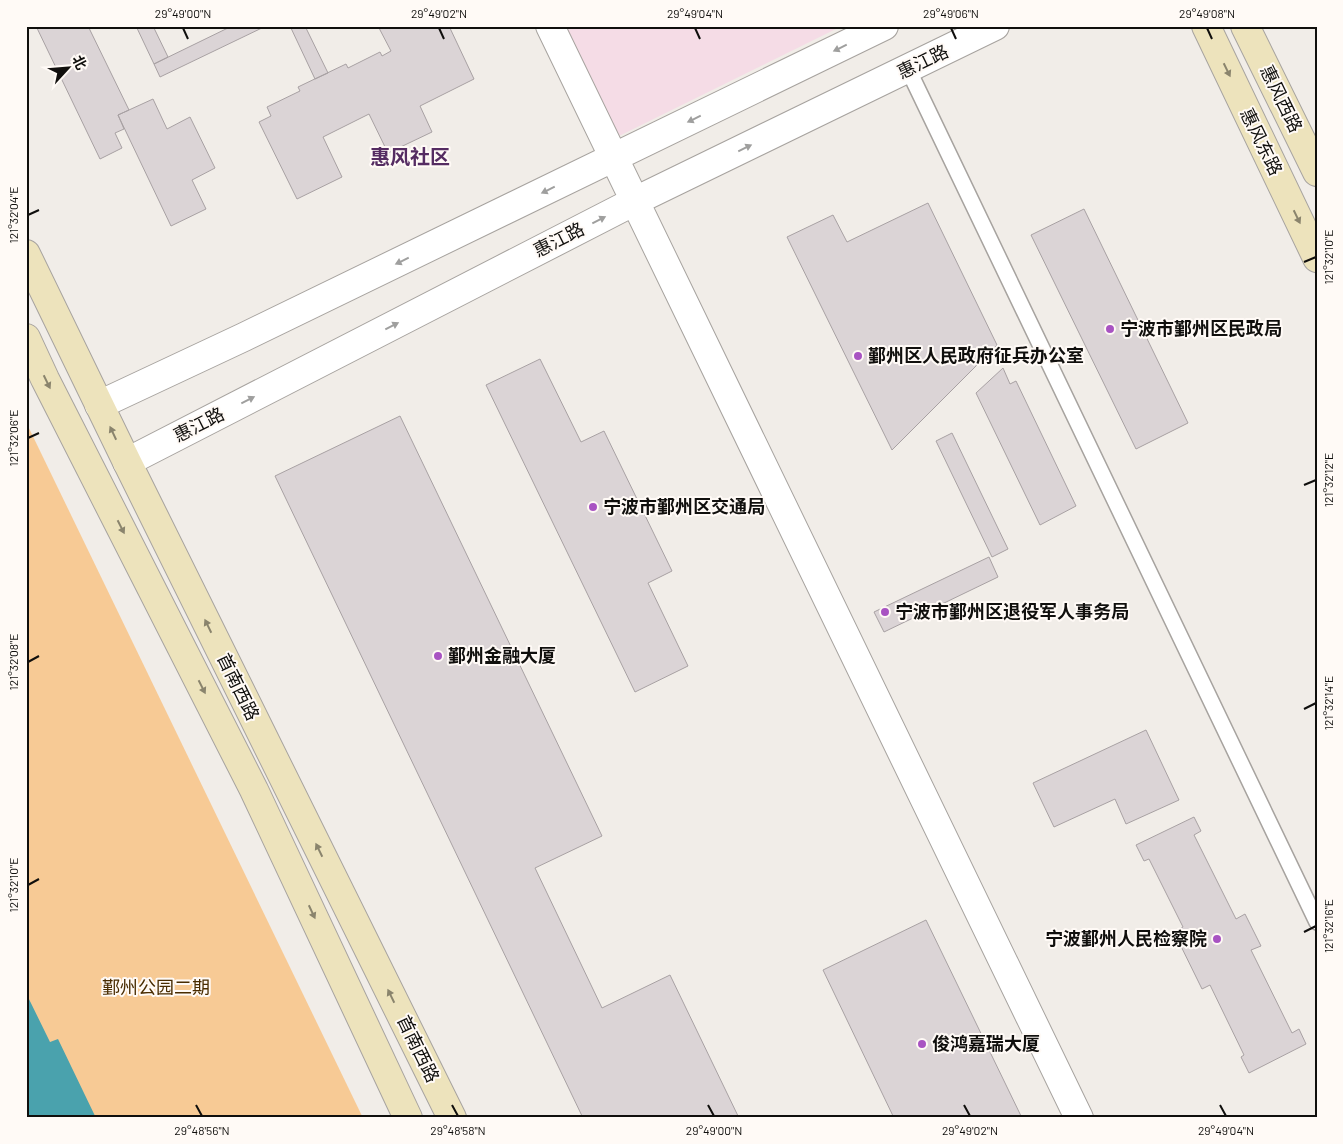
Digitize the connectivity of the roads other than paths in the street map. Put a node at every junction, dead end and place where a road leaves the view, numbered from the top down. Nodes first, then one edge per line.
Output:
1 (550, 26) edge
2 (884, 26) edge
3 (995, 26) edge
4 (1206, 26) edge
5 (1245, 26) edge
6 (908, 69) junction
7 (614, 158) junction
8 (1317, 172) edge
9 (635, 202) junction
10 (26, 254) edge
11 (1317, 258) edge
12 (26, 338) edge
13 (99, 405) junction
14 (127, 462) junction
15 (1317, 922) edge
16 (408, 1118) edge
17 (452, 1118) edge
18 (1078, 1118) edge

1 - 7 street
2 -> 7 street
3 - 6 street, 惠江路
4 -> 11 main road, 惠风东路
5 - 8 main road, 惠风西路
9 -> 6 street, 惠江路
6 - 15 lane
7 - 9 street
7 -> 13 street
14 -> 9 street, 惠江路
9 - 18 street
10 - 13 main road, 首南西路
12 -> 16 main road, 首南西路
14 -> 13 main road, 首南西路
17 -> 14 main road, 首南西路

